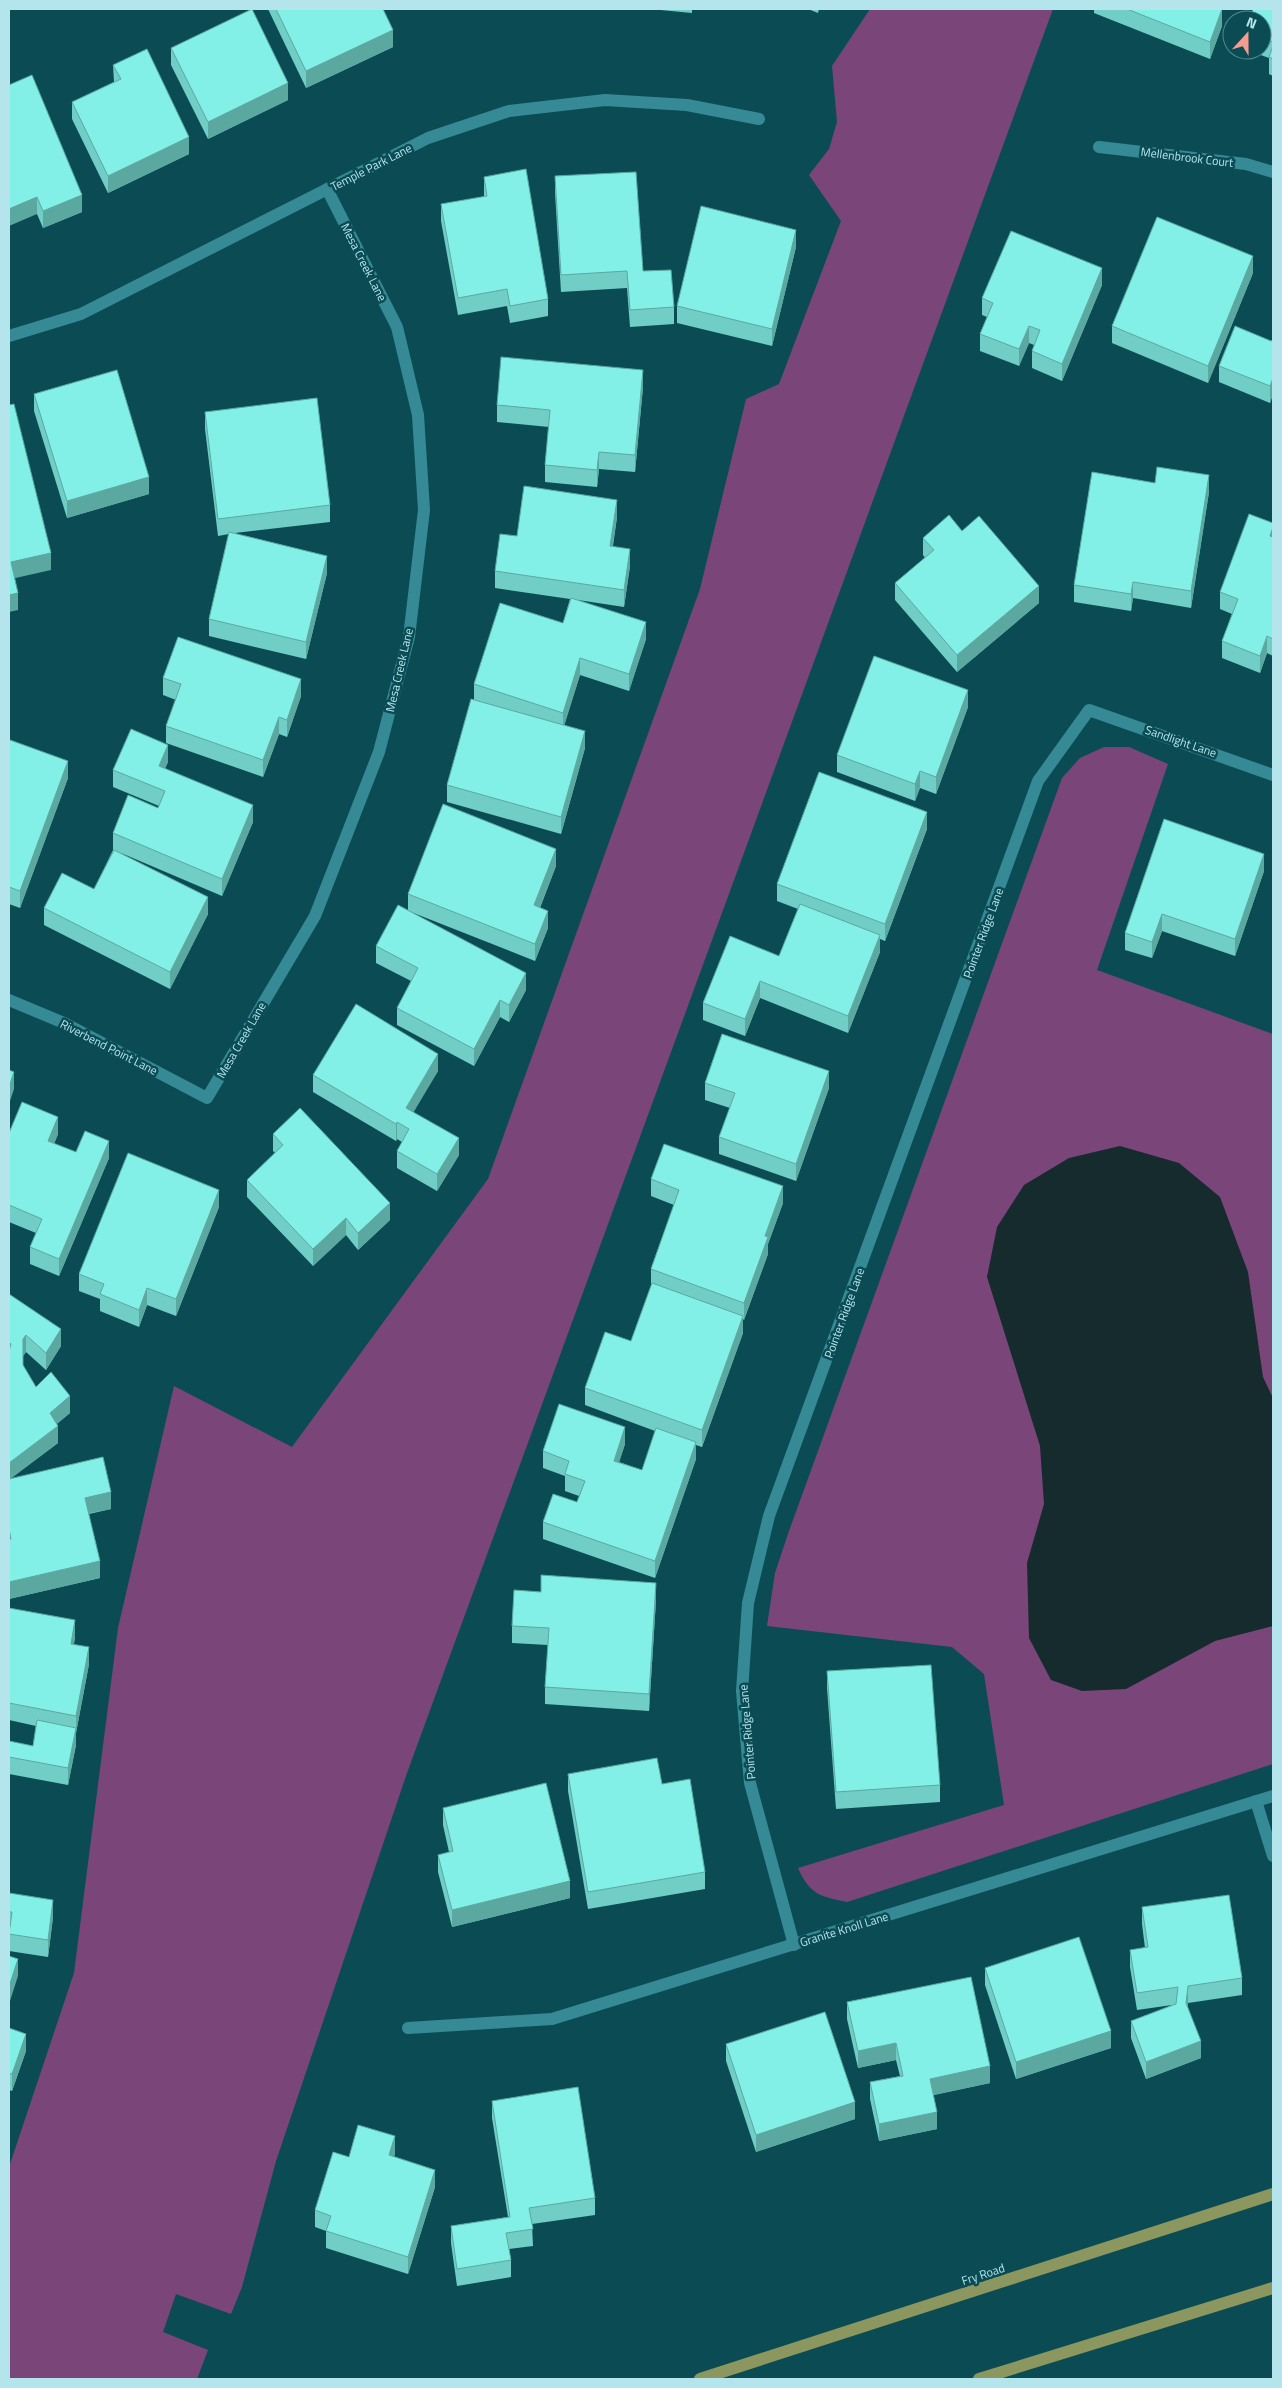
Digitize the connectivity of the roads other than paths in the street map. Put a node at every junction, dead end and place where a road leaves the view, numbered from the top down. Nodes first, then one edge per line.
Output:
1 (759, 119) dead end
2 (1099, 147) dead end
3 (1273, 172) edge
4 (328, 189) junction
5 (9, 336) edge
6 (1089, 710) joint
7 (1273, 775) edge
8 (9, 1000) edge
9 (207, 1098) joint
10 (1273, 1796) edge
11 (1256, 1801) junction
12 (1273, 1856) edge
13 (794, 1945) junction
14 (408, 2028) dead end
15 (1273, 2194) edge
16 (1273, 2288) edge
17 (700, 2379) edge
18 (980, 2379) edge

1 - 4 street, Temple Park Lane
2 - 3 street, Mellenbrook Court
4 - 5 street, Temple Park Lane
4 - 9 street, Mesa Creek Lane
6 - 7 street, Sandlight Lane
6 - 13 street, Pointer Ridge Lane
8 - 9 street, Riverbend Point Lane
10 - 11 street, Granite Knoll Lane
11 - 12 street
11 - 13 street, Granite Knoll Lane
13 - 14 street, Granite Knoll Lane
15 - 17 main road, Fry Road
16 - 18 main road

